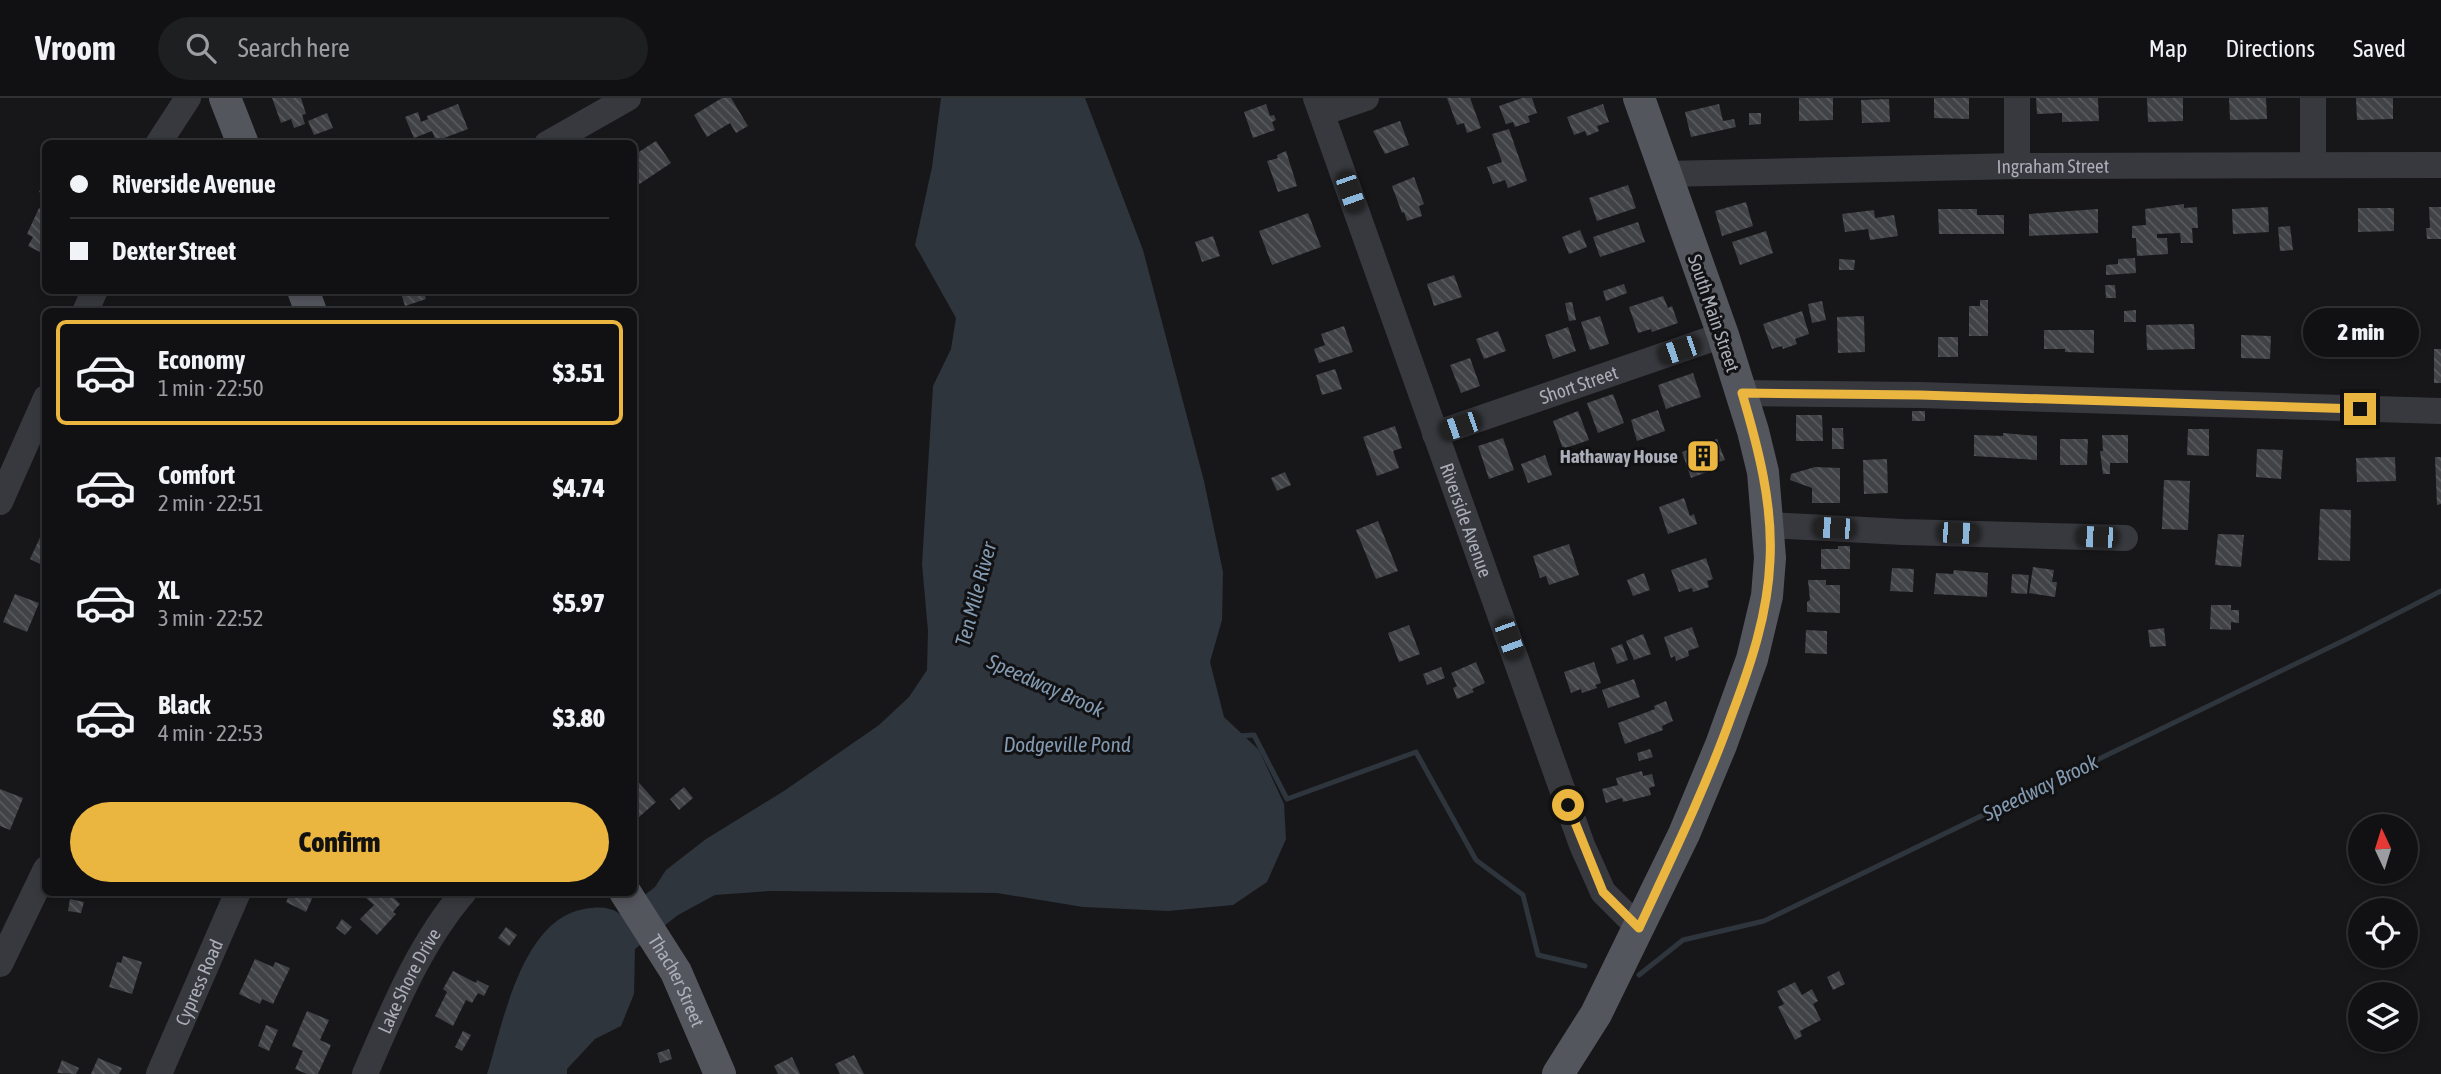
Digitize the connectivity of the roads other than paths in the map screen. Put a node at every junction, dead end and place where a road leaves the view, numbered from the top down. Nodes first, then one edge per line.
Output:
1 (188, 98) edge
2 (226, 98) edge
3 (628, 98) edge
4 (1366, 98) edge
5 (1639, 98) edge
6 (2017, 98) edge
7 (2313, 98) edge
8 (1319, 106) edge
9 (161, 140) edge
10 (242, 140) edge
11 (554, 140) edge
12 (2313, 165) junction
13 (2441, 165) edge
14 (2017, 166) junction
15 (1665, 174) junction
16 (1723, 335) junction
17 (1742, 393) junction
18 (42, 407) edge
19 (2441, 411) edge
20 (1435, 434) junction
21 (0, 502) edge
22 (1769, 525) junction
23 (2125, 538) dead end
24 (42, 877) edge
25 (236, 896) edge
26 (461, 896) edge
27 (627, 896) edge
28 (1639, 928) junction
29 (0, 964) edge
30 (159, 1074) edge
31 (366, 1074) edge
32 (720, 1074) edge
33 (1558, 1074) edge

1 - 9 street
2 - 10 main road
3 - 11 street
4 - 8 street
5 - 15 main road, South Main Street
6 - 14 street
7 - 12 street
8 - 20 street, Riverside Avenue
12 - 13 street, Ingraham Street
12 - 14 street, Ingraham Street
14 - 15 street, Ingraham Street
15 - 16 main road, South Main Street
16 - 17 main road, South Main Street
16 - 20 street, Short Street
17 - 19 street
17 - 22 main road, South Main Street
18 - 21 street
20 - 28 street, Riverside Avenue
22 - 23 street
22 - 28 main road, South Main Street
24 - 29 street
25 - 30 street, Cypress Road
26 - 31 street, Lake Shore Drive
27 - 32 main road, Thacher Street
28 - 33 main road, South Main Street

